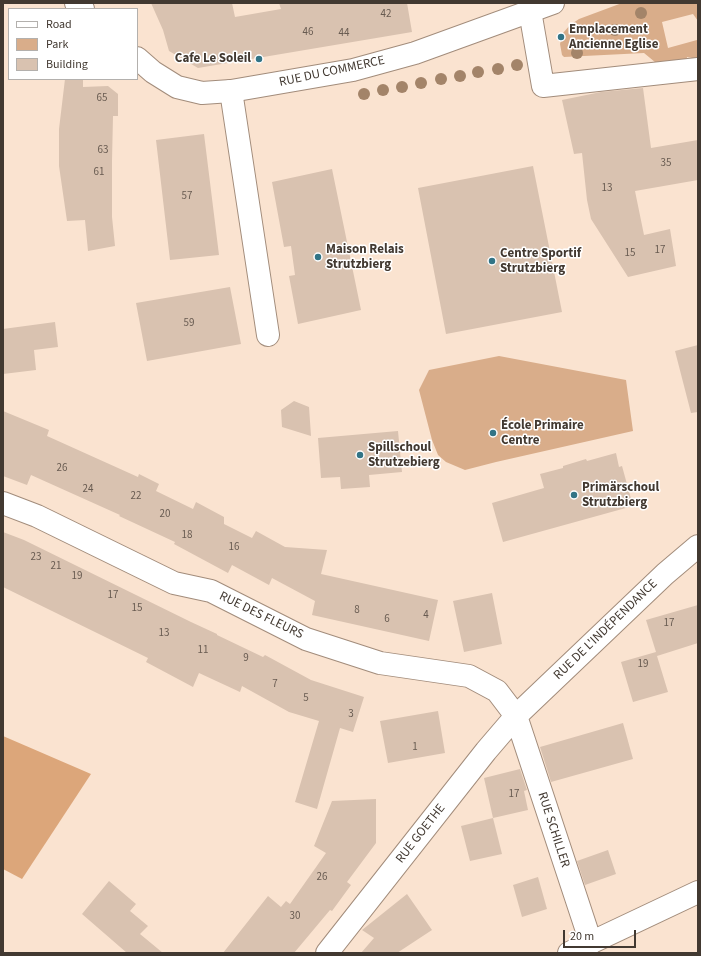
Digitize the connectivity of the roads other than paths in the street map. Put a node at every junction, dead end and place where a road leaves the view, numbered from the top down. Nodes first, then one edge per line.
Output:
1 (553, 3) edge
2 (530, 11) junction
3 (138, 59) edge
4 (698, 69) edge
5 (231, 91) junction
6 (268, 335) dead end
7 (3, 503) edge
8 (698, 546) edge
9 (516, 716) junction
10 (698, 892) edge
11 (591, 943) junction
12 (327, 953) edge
13 (569, 953) edge

1 - 2 street, RUE DU COMMERCE
2 - 4 street
2 - 5 street, RUE DU COMMERCE
3 - 5 street, RUE DU COMMERCE
5 - 6 street
7 - 9 street, RUE DES FLEURS
8 - 9 street, RUE DE L'INDÉPENDANCE
9 - 11 street, RUE SCHILLER
9 - 12 street, RUE GOETHE
10 - 11 street
11 - 13 street

